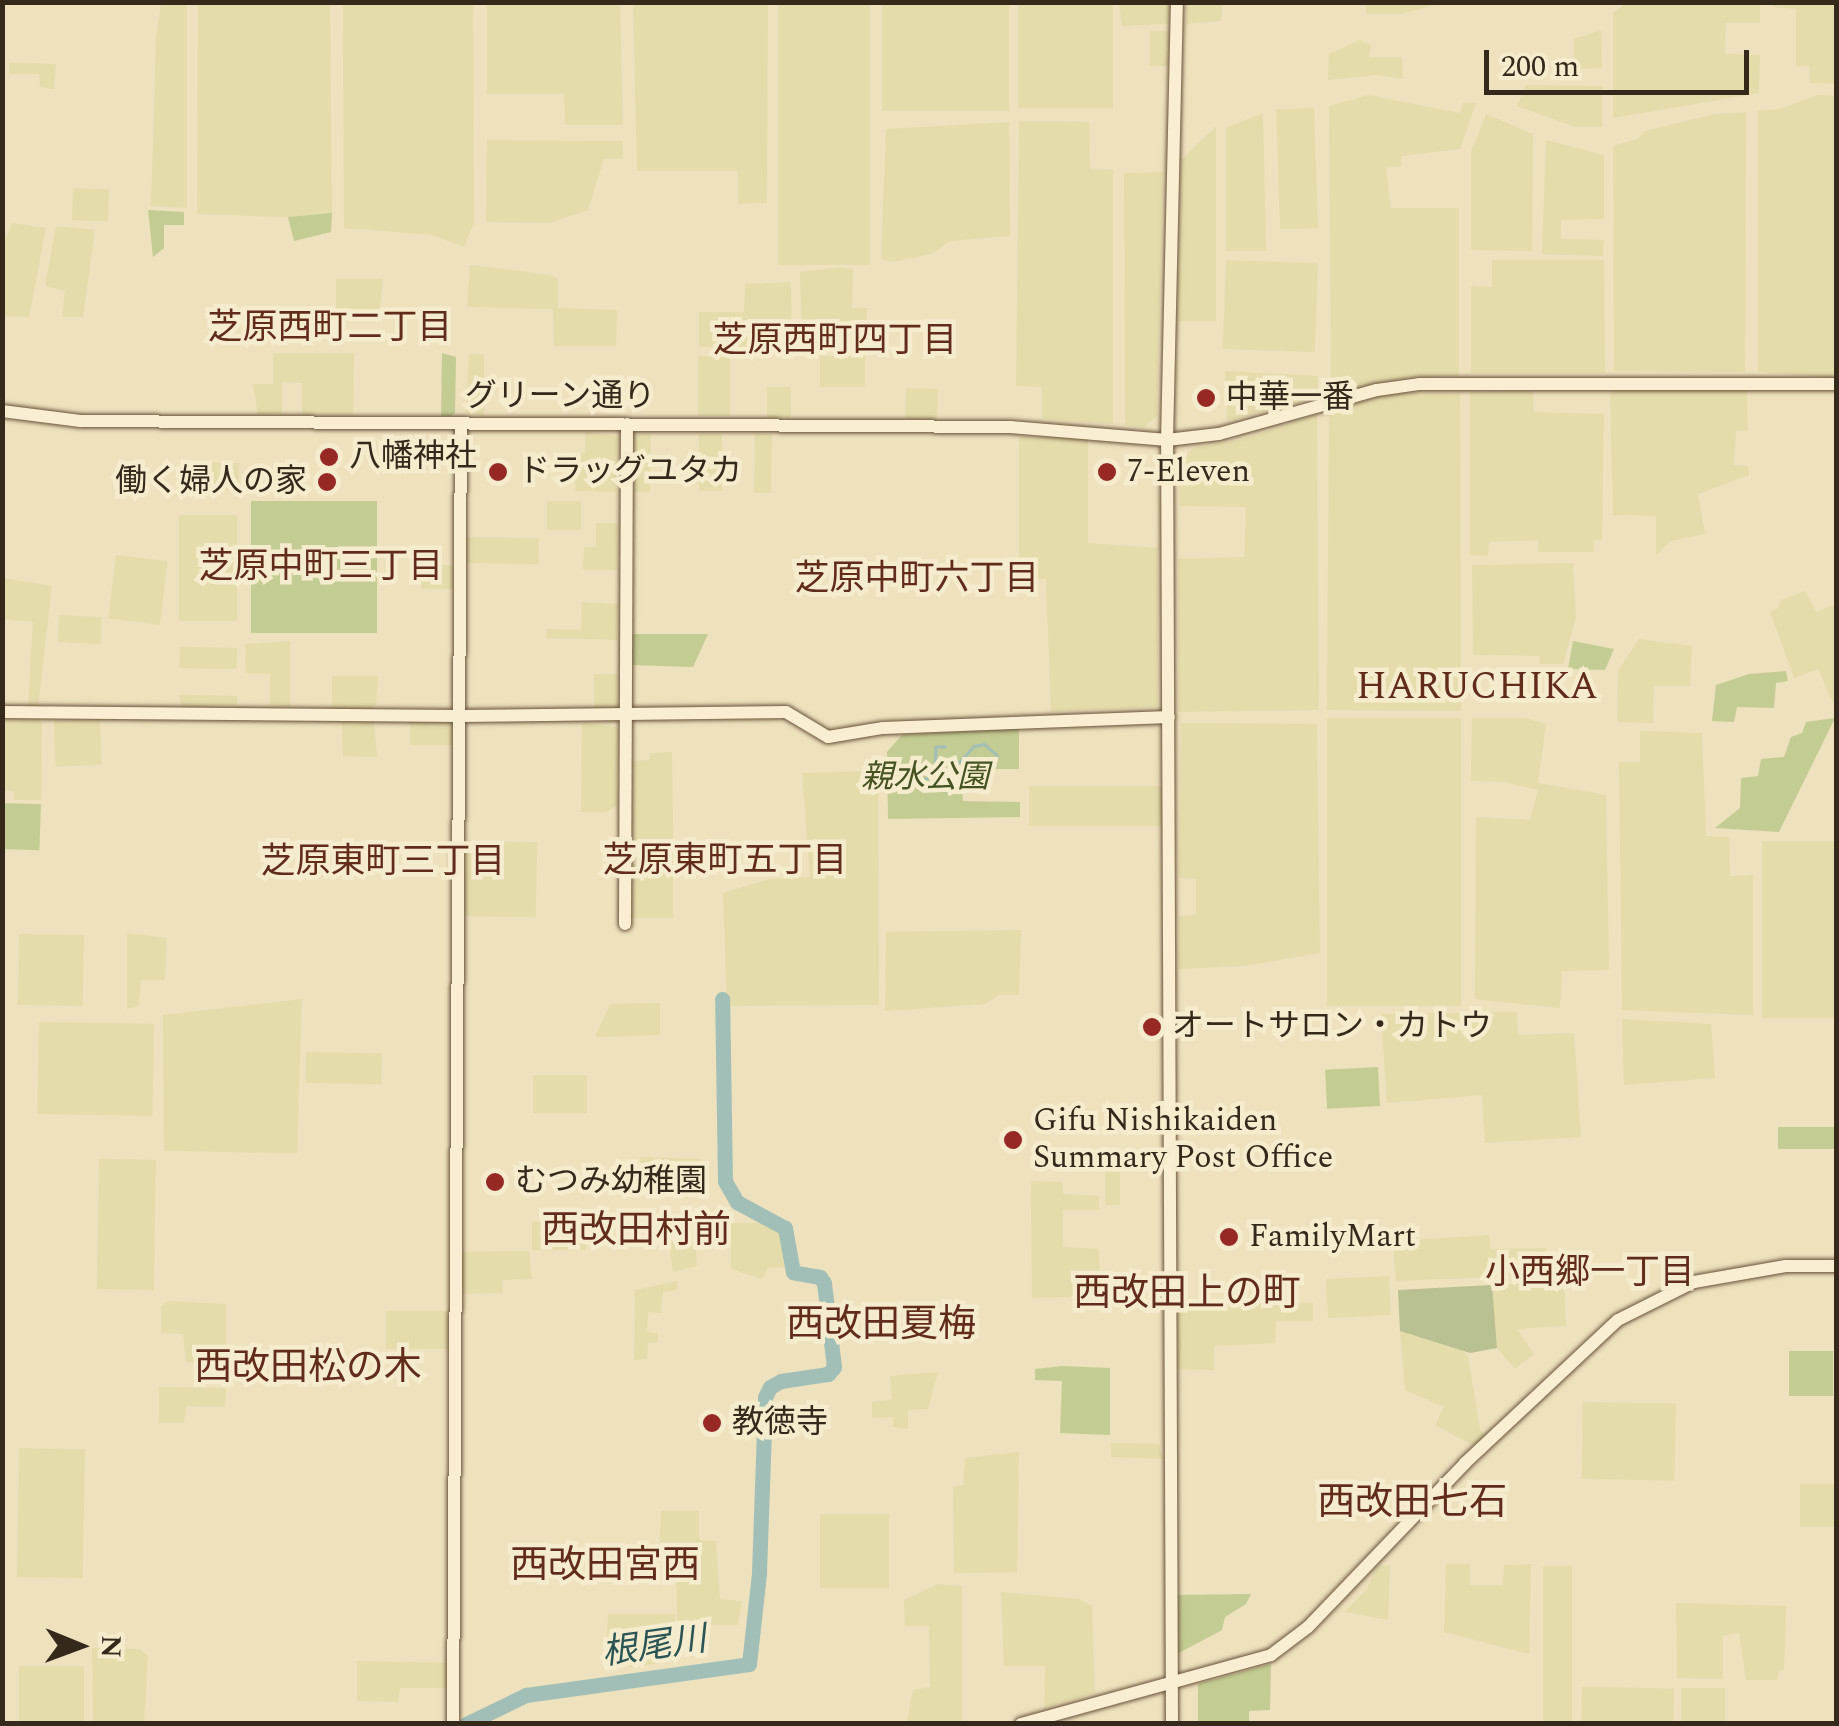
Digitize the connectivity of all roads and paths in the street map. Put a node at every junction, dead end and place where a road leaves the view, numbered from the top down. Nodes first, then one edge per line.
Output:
1 (1177, 2) edge
2 (1836, 384) edge
3 (2, 411) edge
4 (460, 424) junction
5 (627, 424) junction
6 (1167, 440) junction
7 (2, 712) edge
8 (459, 716) junction
9 (628, 716) junction
10 (1169, 716) junction
11 (625, 924) dead end
12 (1836, 1266) edge
13 (1171, 1682) junction
14 (453, 1724) edge
15 (1021, 1724) edge
16 (1172, 1724) edge

1 - 6 street
2 - 6 street, グリーン通り
3 - 4 street, グリーン通り
4 - 5 street, グリーン通り
4 - 8 street
5 - 6 street, グリーン通り
5 - 9 street
6 - 10 street
7 - 8 street
8 - 9 street
8 - 14 street
9 - 10 street
9 - 11 street
10 - 13 street
12 - 13 street
13 - 15 street
13 - 16 street

